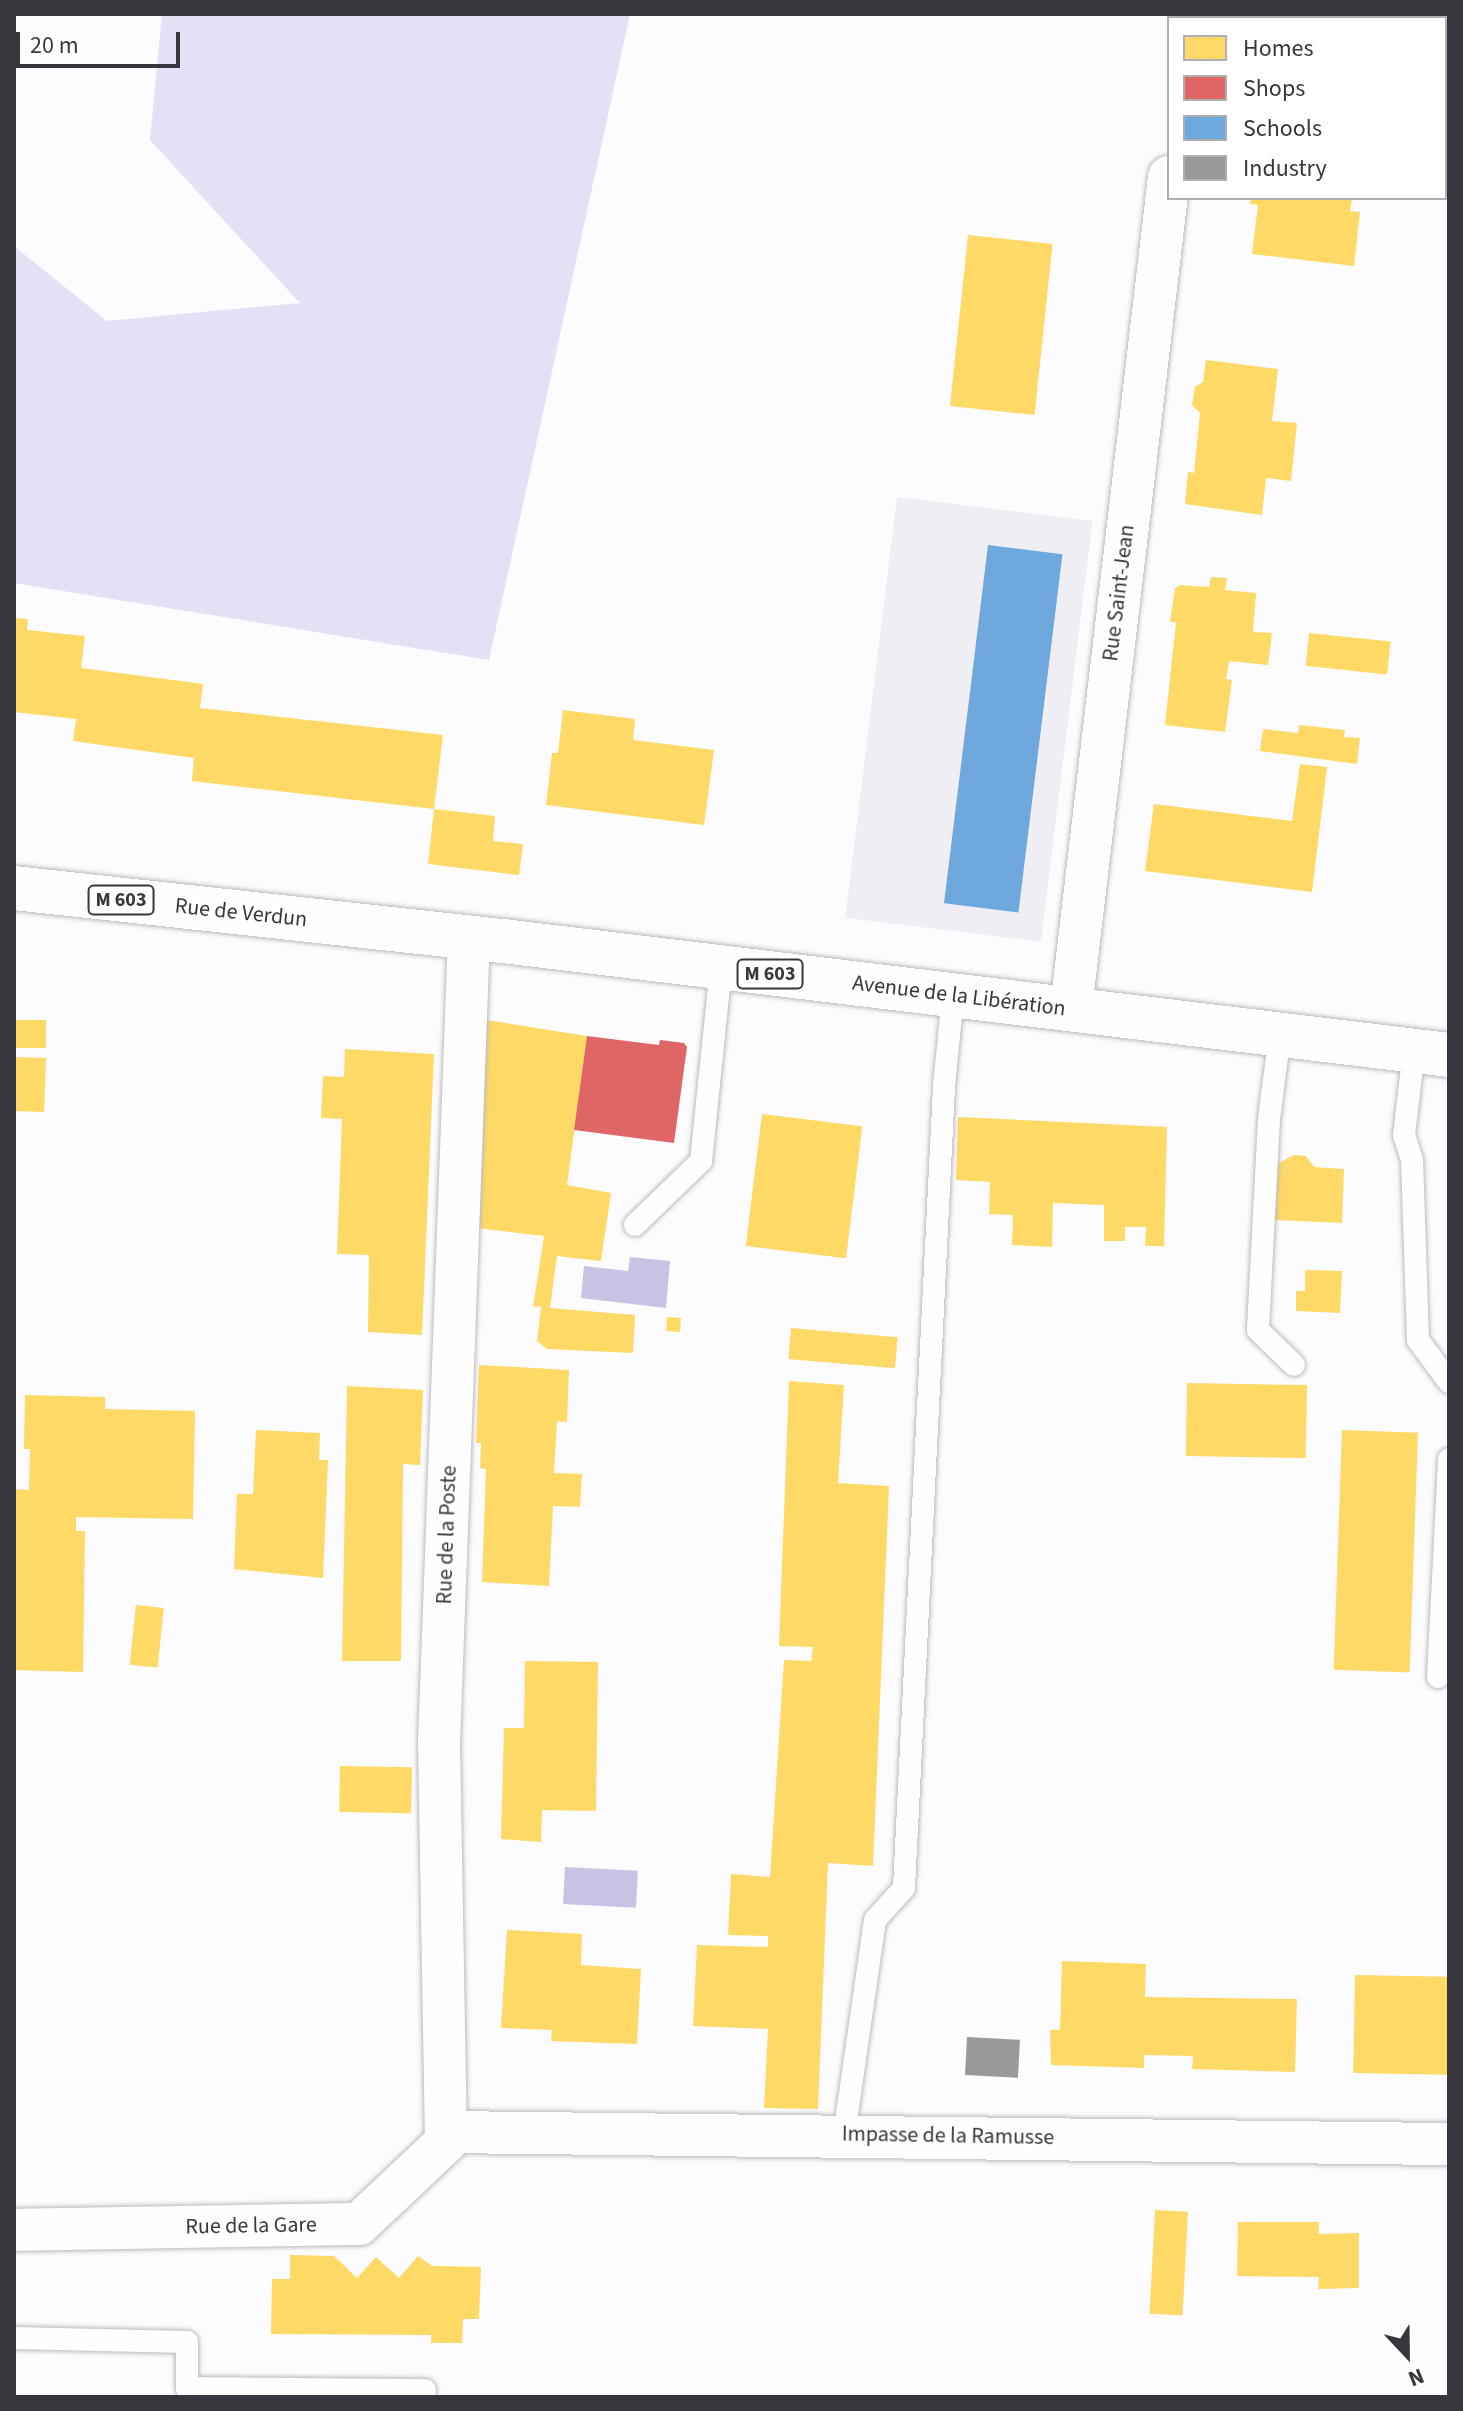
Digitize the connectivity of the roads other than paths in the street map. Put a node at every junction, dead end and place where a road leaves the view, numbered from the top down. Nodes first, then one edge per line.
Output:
1 (1167, 194) edge
2 (14, 888) edge
3 (469, 938) junction
4 (721, 968) junction
5 (953, 996) junction
6 (1071, 1009) junction
7 (1280, 1034) junction
8 (1431, 1053) edge
9 (635, 1225) dead end
10 (1294, 1365) dead end
11 (1449, 1382) edge
12 (1449, 1459) edge
13 (1438, 1677) dead end
14 (446, 2132) junction
15 (844, 2135) junction
16 (1449, 2144) edge
17 (14, 2230) edge
18 (14, 2338) edge
19 (425, 2390) dead end

1 - 6 street, Rue Saint-Jean
2 - 3 main road, Rue de Verdun / M 603
3 - 4 main road, Avenue de la Libération / M 603
3 - 14 street, Rue de la Poste
4 - 5 main road, Avenue de la Libération / M 603
4 - 9 lane
5 - 6 main road, Avenue de la Libération / M 603
5 - 15 lane
6 - 7 main road, Avenue de la Libération / M 603
7 - 8 main road, Avenue de la Libération / M 603
7 - 10 lane
8 - 11 lane
12 - 13 lane
14 - 15 street, Impasse de la Ramusse
14 - 17 street, Rue de la Gare
15 - 16 street, Impasse de la Ramusse
18 - 19 lane

